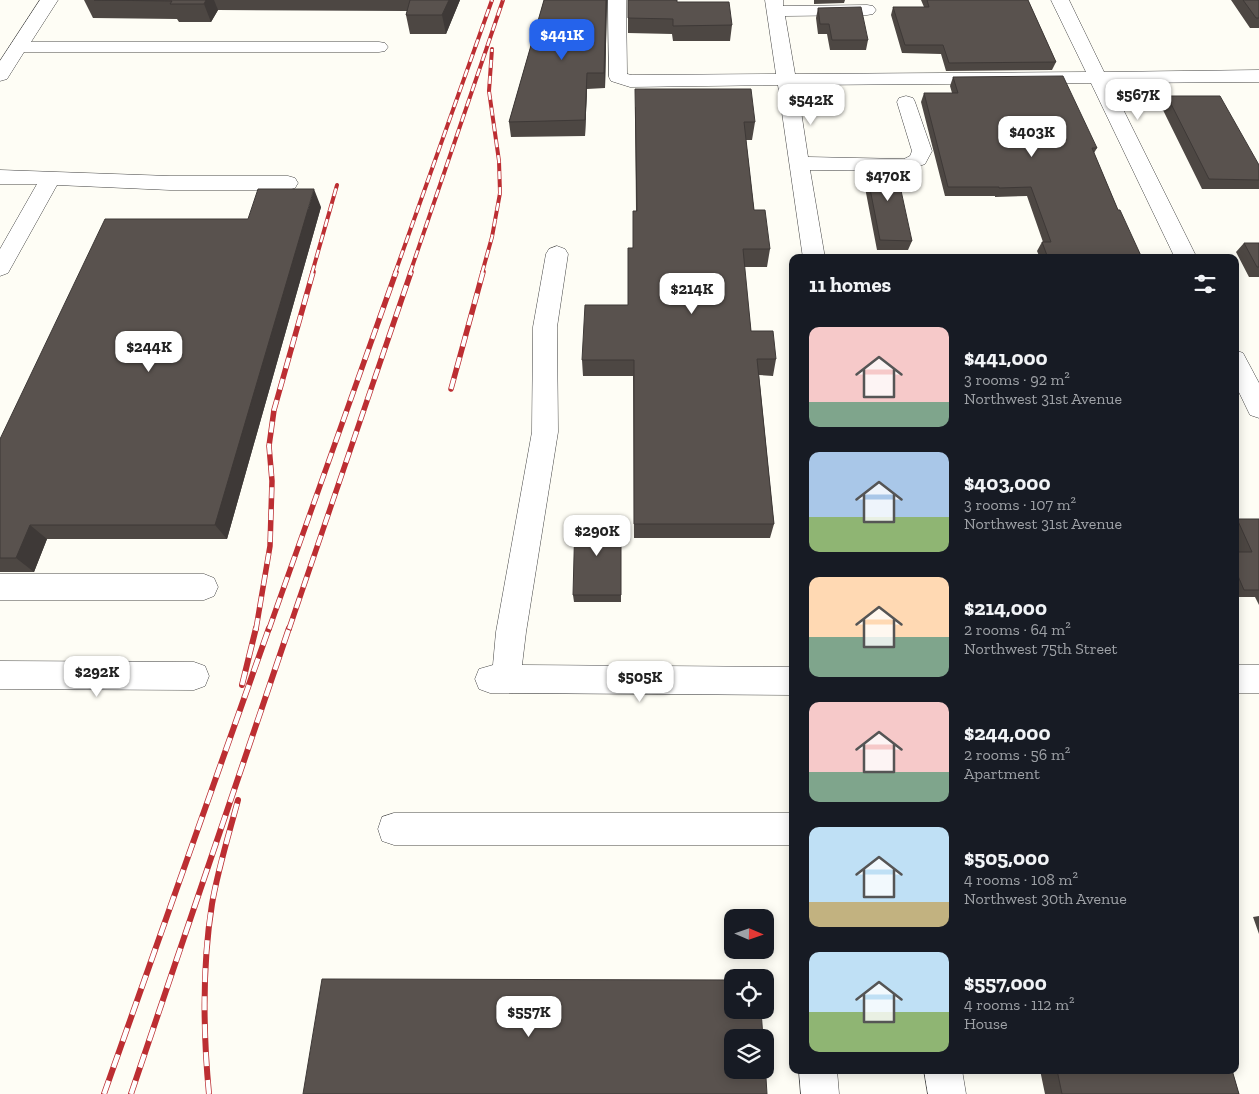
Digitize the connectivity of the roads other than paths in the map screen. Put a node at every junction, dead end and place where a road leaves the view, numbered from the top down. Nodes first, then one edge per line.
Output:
1 (49, 0) edge
2 (617, 0) edge
3 (1060, 0) edge
4 (775, 6) edge
5 (867, 10) dead end
6 (379, 47) dead end
7 (19, 48) junction
8 (0, 75) edge
9 (1259, 76) edge
10 (1098, 77) junction
11 (787, 81) junction
12 (906, 102) dead end
13 (800, 164) junction
14 (0, 177) edge
15 (51, 178) junction
16 (288, 182) dead end
17 (557, 254) dead end
18 (813, 254) edge
19 (1184, 254) edge
20 (0, 268) edge
21 (1239, 367) edge
22 (1259, 408) edge
23 (0, 587) edge
24 (204, 587) dead end
25 (0, 675) edge
26 (194, 676) dead end
27 (1239, 679) edge
28 (1259, 679) edge
29 (789, 681) edge
30 (394, 829) dead end
31 (789, 829) edge
32 (818, 1074) edge
33 (944, 1074) edge
34 (820, 1094) edge
35 (947, 1094) edge

1 - 7 street
2 - 11 street
3 - 10 street
4 - 5 street
4 - 11 street
6 - 7 street
7 - 8 street
9 - 10 street
10 - 11 street
10 - 19 street
11 - 13 street
12 - 13 street
13 - 18 street
14 - 15 street
15 - 16 street
15 - 20 street
17 - 29 street
21 - 22 street
23 - 24 street
25 - 26 street
27 - 28 street
30 - 31 street
32 - 34 street
33 - 35 street

